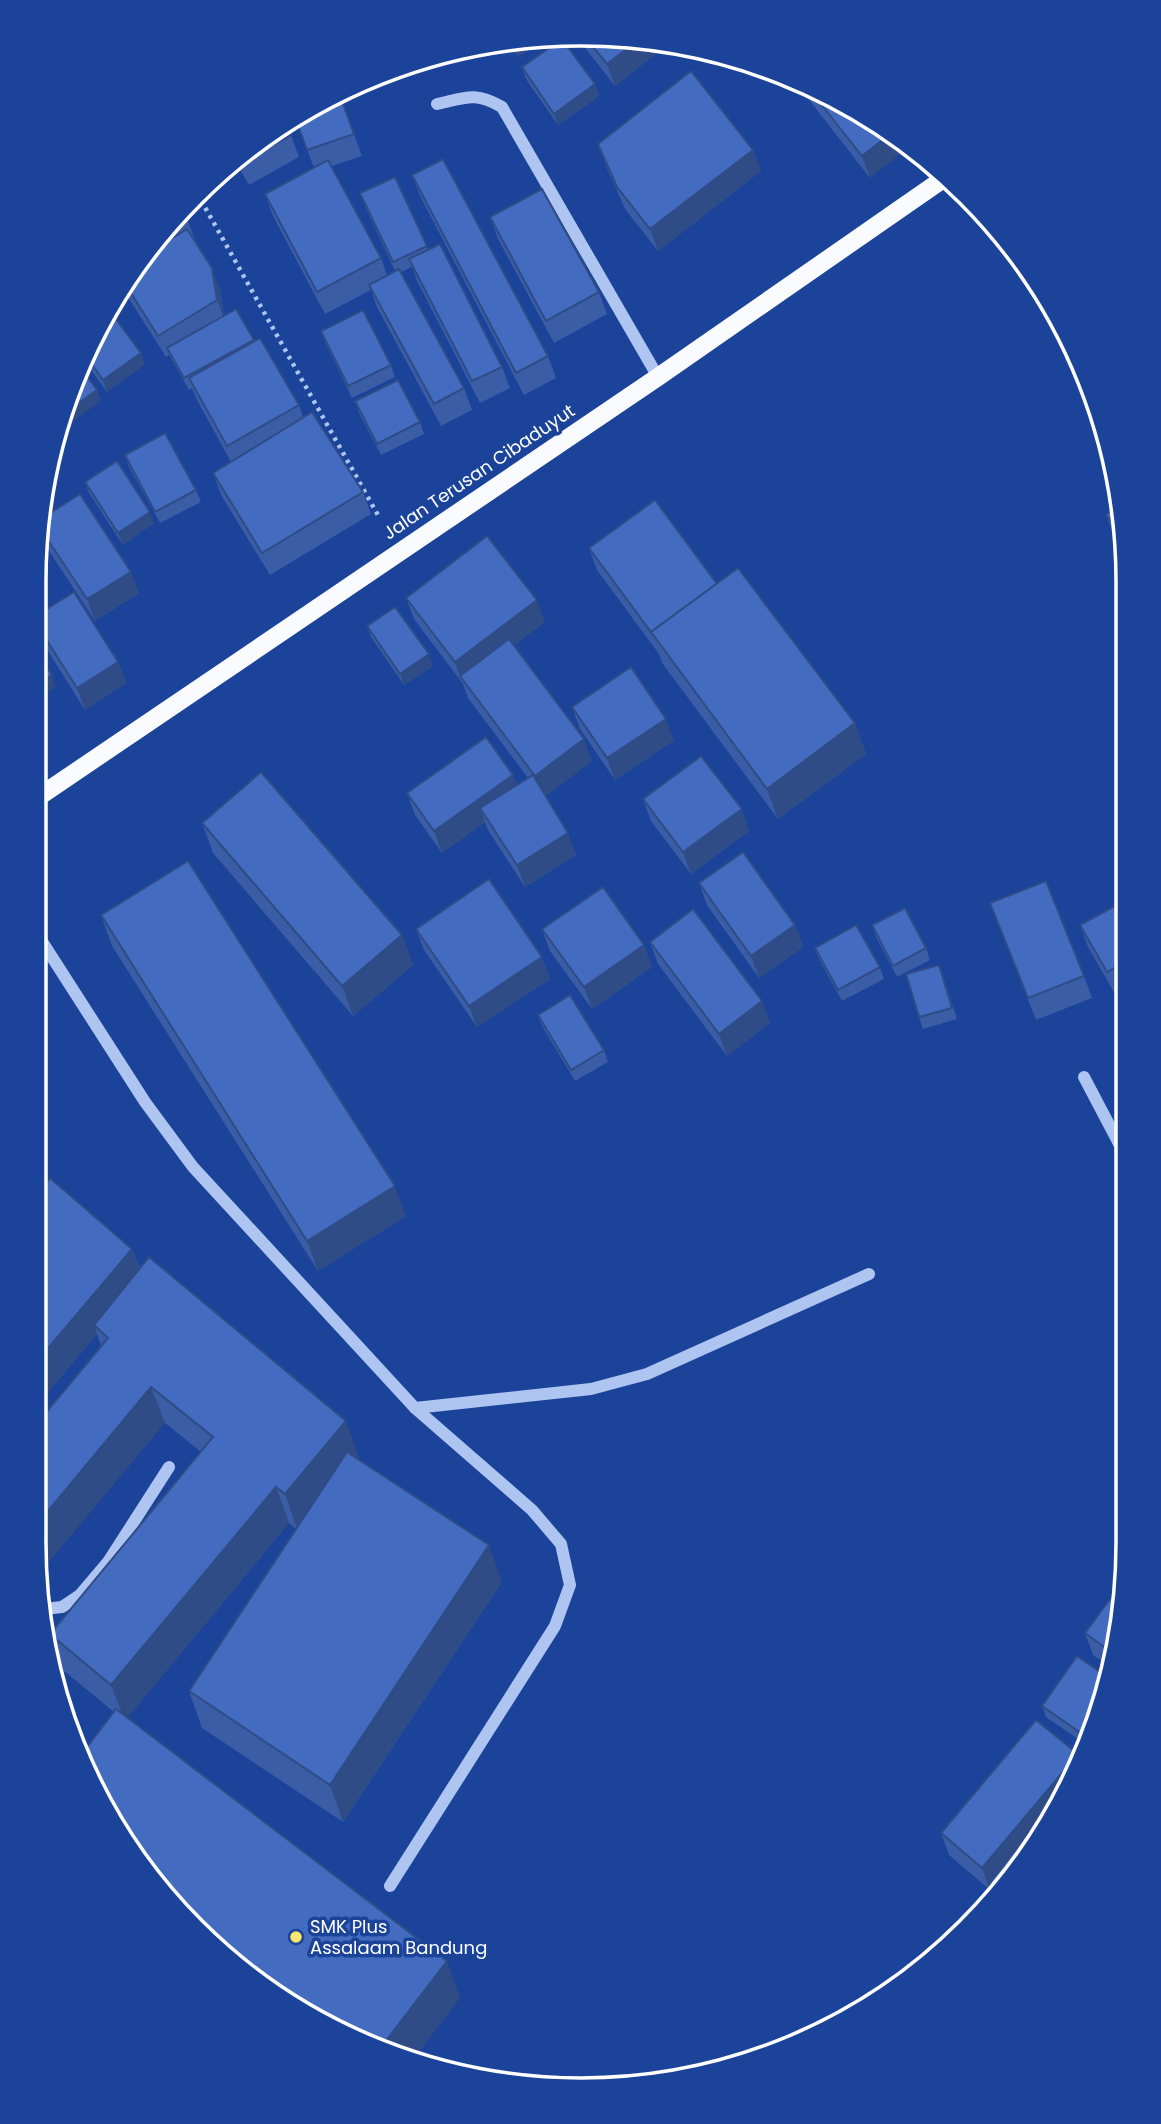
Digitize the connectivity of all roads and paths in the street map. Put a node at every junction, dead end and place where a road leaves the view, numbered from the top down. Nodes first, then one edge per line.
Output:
1 (437, 104) dead end
2 (938, 183) edge
3 (202, 202) edge
4 (658, 377) junction
5 (398, 551) junction
6 (46, 792) edge
7 (46, 948) edge
8 (1084, 1077) dead end
9 (1116, 1139) edge
10 (869, 1274) dead end
11 (415, 1408) junction
12 (169, 1467) dead end
13 (50, 1608) edge
14 (390, 1886) dead end

1 - 4 street
2 - 4 main road, Jalan Terusan Cibaduyut
3 - 5 path
4 - 5 main road, Jalan Terusan Cibaduyut
5 - 6 main road, Jalan Terusan Cibaduyut
7 - 11 street
8 - 9 street
10 - 11 street
11 - 14 street
12 - 13 street

